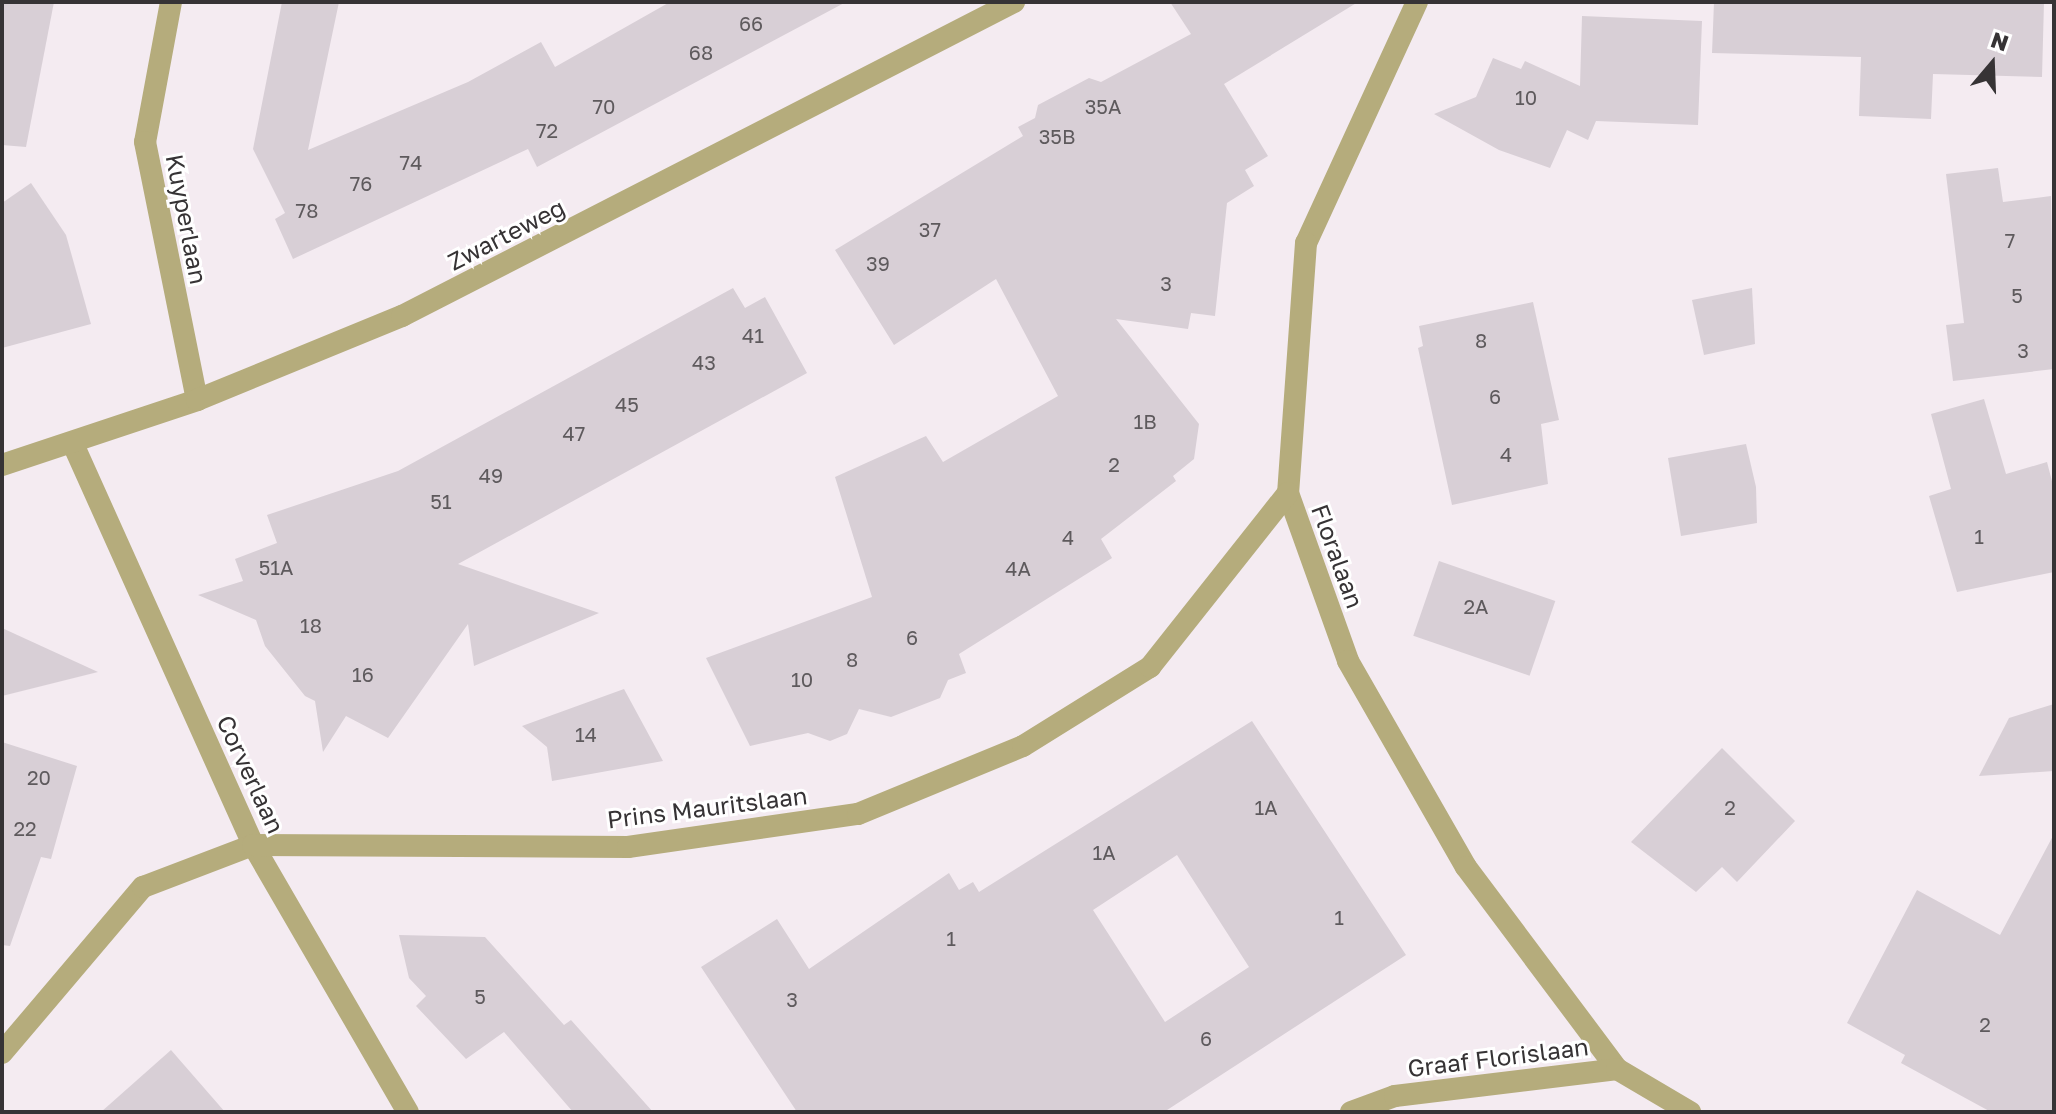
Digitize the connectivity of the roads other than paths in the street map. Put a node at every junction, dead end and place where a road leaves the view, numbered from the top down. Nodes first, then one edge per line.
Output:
1 (171, 2) edge
2 (1014, 2) edge
3 (1417, 2) edge
4 (197, 400) junction
5 (73, 444) junction
6 (2, 465) edge
7 (1288, 493) junction
8 (253, 845) junction
9 (2, 1053) edge
10 (1617, 1069) junction
11 (408, 1112) edge
12 (1351, 1112) edge
13 (1690, 1112) edge

1 - 4 street, Kuyperlaan
2 - 4 street, Zwarteweg
3 - 7 street, Floralaan
4 - 5 street, Zwarteweg
5 - 6 street, Zwarteweg
5 - 8 street, Corverlaan
7 - 8 street, Prins Mauritslaan
7 - 10 street, Floralaan
8 - 9 street, Prins Mauritslaan
8 - 11 street, Corverlaan
10 - 12 street, Graaf Florislaan
10 - 13 street, Graaf Florislaan

